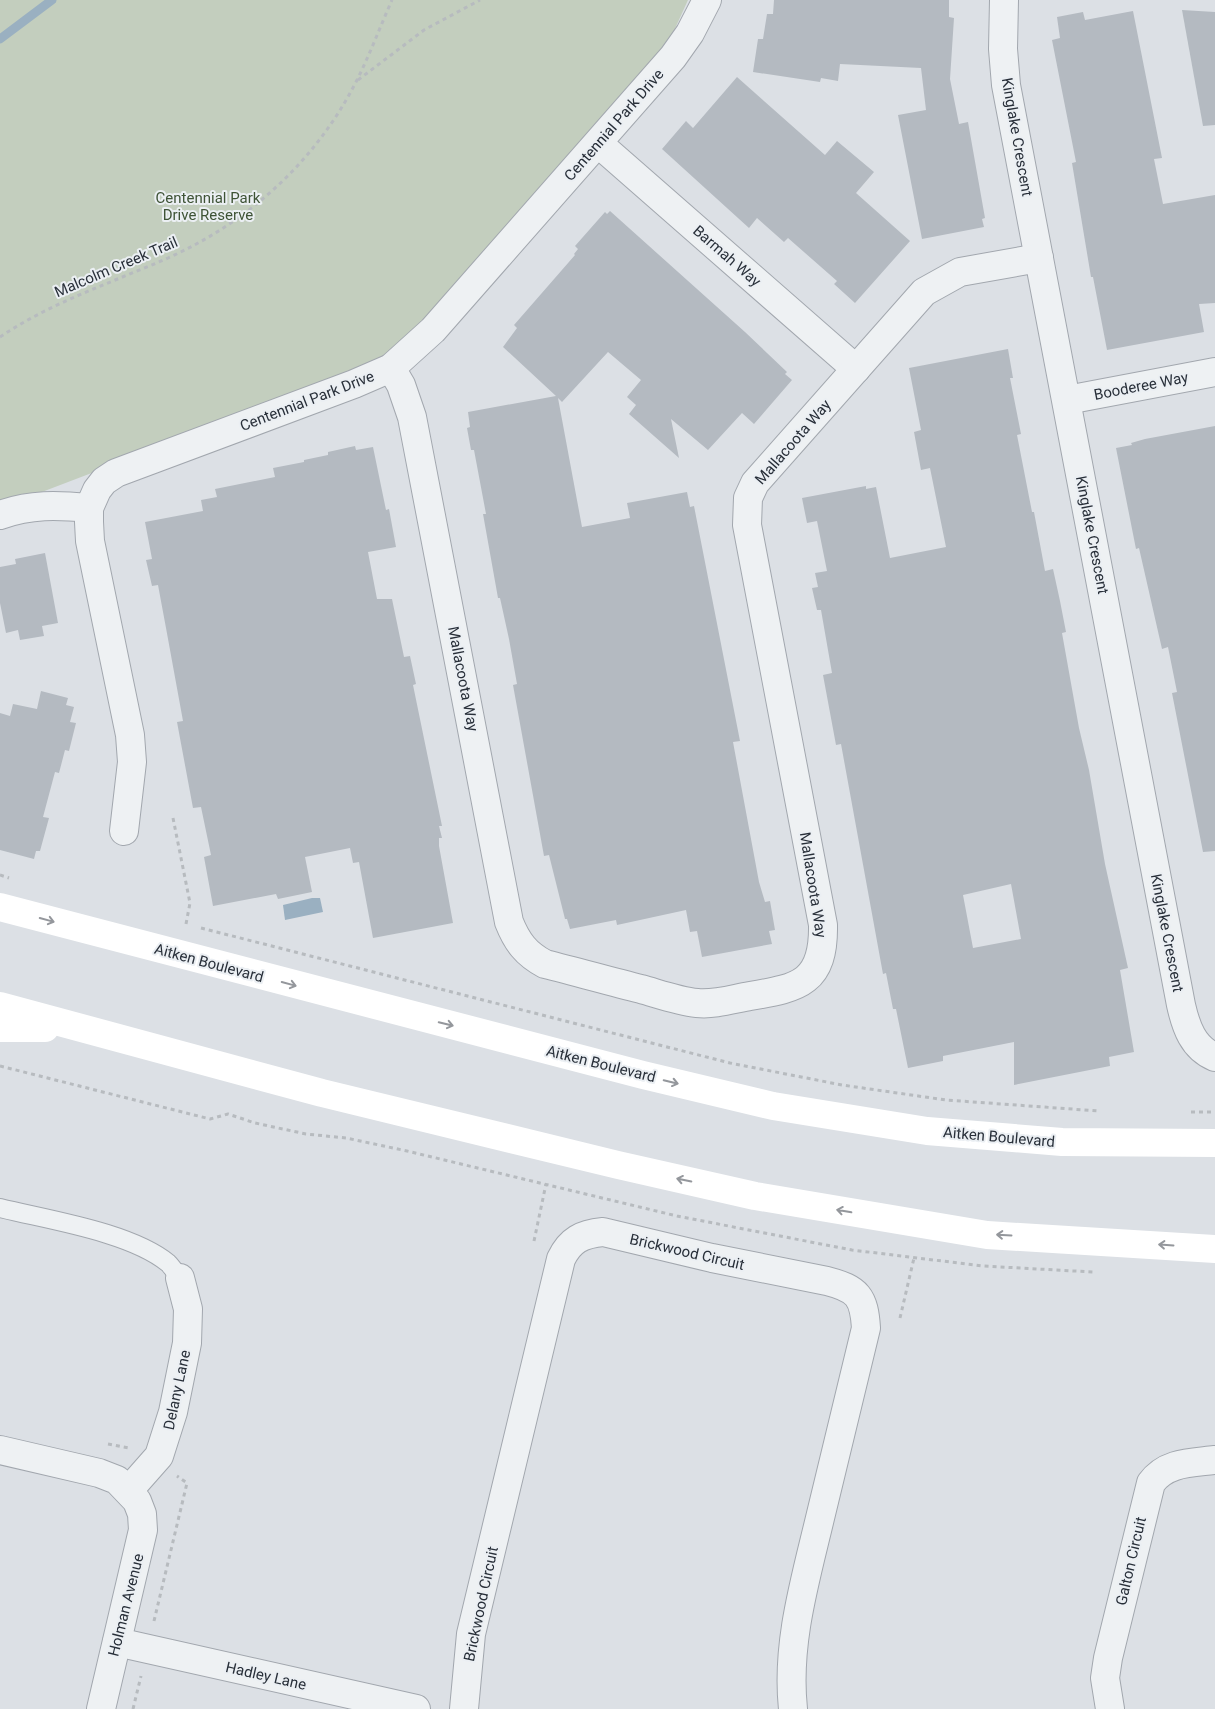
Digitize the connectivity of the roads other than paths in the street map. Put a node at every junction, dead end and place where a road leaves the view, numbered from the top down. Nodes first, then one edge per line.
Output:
1 (707, 0) edge
2 (1004, 0) edge
3 (599, 144) junction
4 (1039, 258) junction
5 (391, 368) junction
6 (856, 369) junction
7 (1215, 372) edge
8 (1067, 400) junction
9 (89, 508) junction
10 (0, 515) edge
11 (124, 831) dead end
12 (0, 907) edge
13 (0, 1006) edge
14 (0, 1028) edge
15 (88, 1030) junction
16 (1215, 1057) edge
17 (1215, 1143) edge
18 (0, 1208) edge
19 (1215, 1249) edge
20 (180, 1278) joint
21 (0, 1450) edge
22 (1215, 1460) edge
23 (133, 1496) junction
24 (117, 1642) junction
25 (101, 1709) edge
26 (416, 1709) edge
27 (464, 1709) edge
28 (792, 1709) edge
29 (1110, 1709) edge

1 - 3 street, Centennial Park Drive
2 - 4 street, Kinglake Crescent
3 - 5 street, Centennial Park Drive
3 - 6 street, Barmah Way
4 - 6 street, Mallacoota Way
4 - 8 street, Kinglake Crescent
5 - 6 street, Mallacoota Way
5 - 9 street, Centennial Park Drive
7 - 8 street, Booderee Way
8 - 16 street, Kinglake Crescent
9 - 10 street
9 - 11 street, Centennial Park Drive
12 -> 17 main road, Aitken Boulevard
13 - 15 main road
14 - 15 main road
19 -> 15 main road
18 - 20 lane
20 - 23 street, Delany Lane
21 - 23 street
22 - 29 street, Galton Circuit
23 - 24 street, Holman Avenue
24 - 25 street, Holman Avenue
24 - 26 street, Hadley Lane
27 - 28 street, Brickwood Circuit

